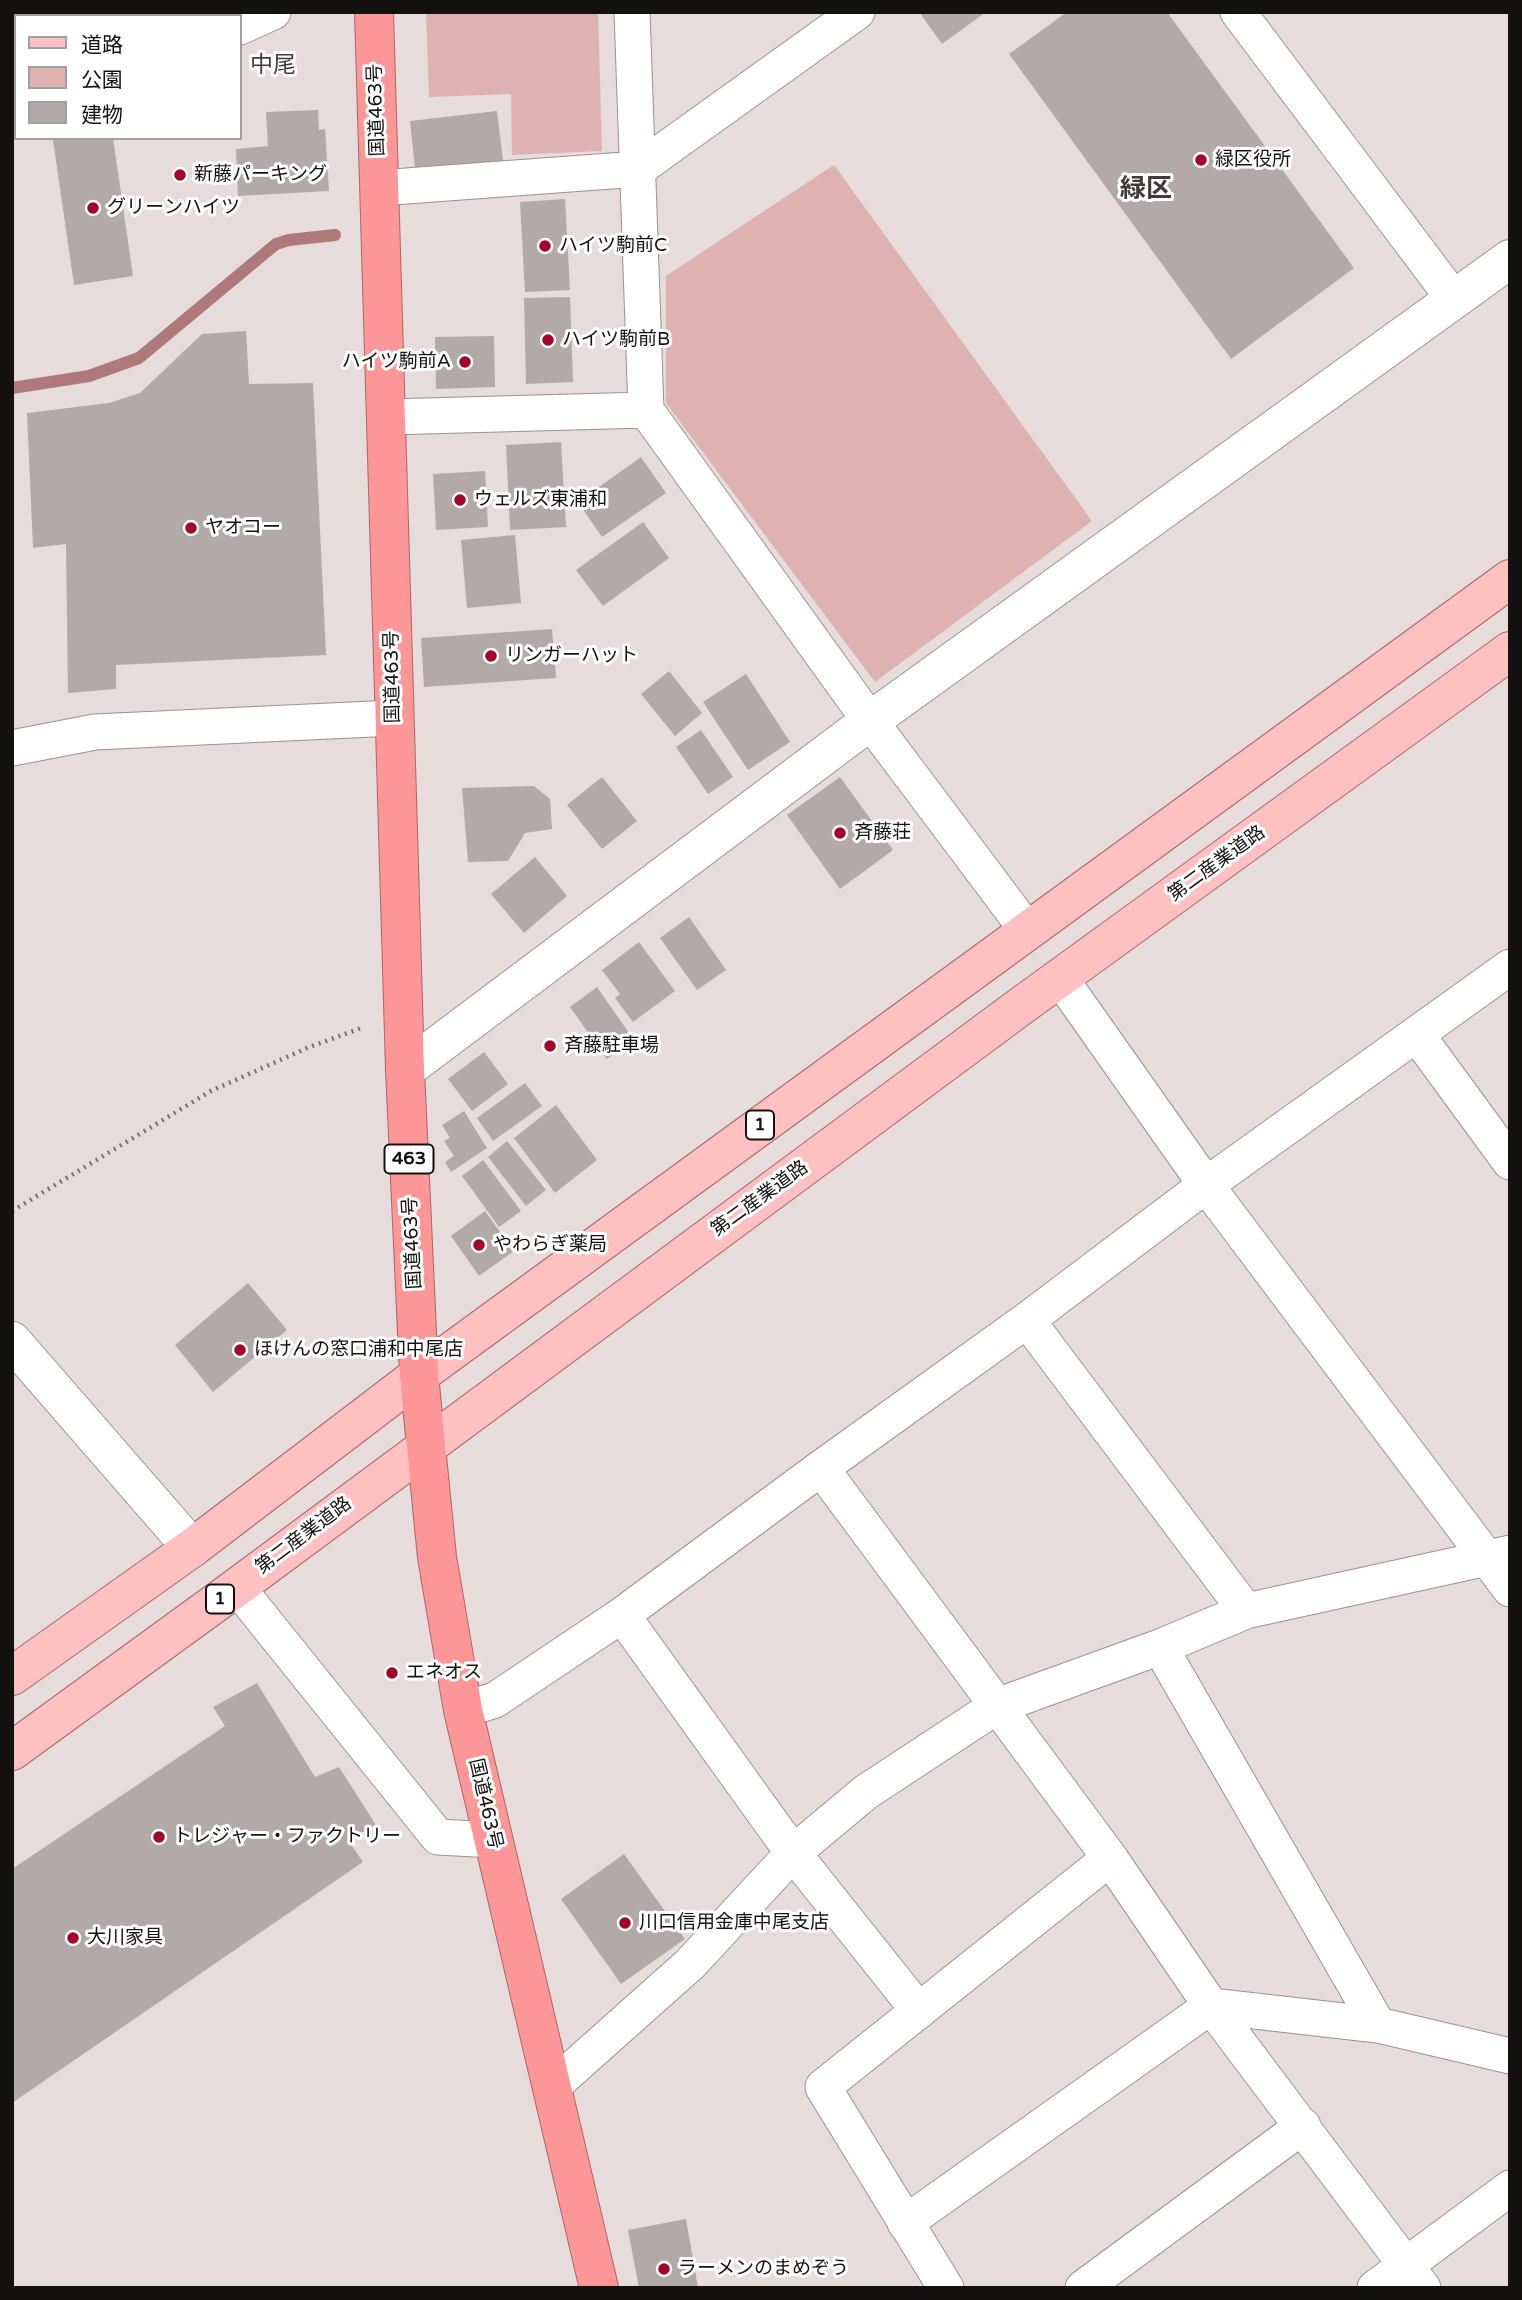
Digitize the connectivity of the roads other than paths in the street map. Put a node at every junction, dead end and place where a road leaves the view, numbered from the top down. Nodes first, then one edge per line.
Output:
1 (273, 12) edge
2 (374, 12) edge
3 (632, 12) edge
4 (857, 12) edge
5 (1238, 12) edge
6 (242, 26) edge
7 (638, 169) junction
8 (379, 188) junction
9 (1510, 258) edge
10 (1454, 299) junction
11 (646, 410) junction
12 (388, 417) junction
13 (1510, 579) edge
14 (1510, 651) edge
15 (394, 718) junction
16 (870, 721) junction
17 (12, 748) edge
18 (1027, 930) junction
19 (1510, 967) edge
20 (1060, 978) junction
21 (1417, 1035) junction
22 (405, 1070) junction
23 (1510, 1162) edge
24 (1206, 1185) junction
25 (1027, 1320) junction
26 (12, 1341) edge
27 (419, 1376) junction
28 (426, 1446) junction
29 (821, 1468) junction
30 (192, 1548) junction
31 (1499, 1556) edge
32 (237, 1587) junction
33 (1510, 1589) edge
34 (1246, 1611) junction
35 (622, 1615) junction
36 (1160, 1647) junction
37 (12, 1676) edge
38 (997, 1706) junction
39 (463, 1710) junction
40 (12, 1751) edge
41 (494, 1840) junction
42 (793, 1853) junction
43 (1110, 1857) junction
44 (1211, 2006) junction
45 (919, 2011) junction
46 (1378, 2025) junction
47 (1510, 2056) edge
48 (552, 2088) junction
49 (1303, 2126) junction
50 (1510, 2188) edge
51 (905, 2223) junction
52 (1415, 2276) edge
53 (599, 2288) edge
54 (946, 2288) edge
55 (1083, 2288) edge
56 (1375, 2288) edge

1 - 6 street
2 - 8 highway, 国道463号 / 463
3 - 7 street
4 - 7 street
5 - 10 street
7 - 8 street
7 - 11 street
8 - 12 highway, 国道463号 / 463
9 - 10 street
10 - 16 street
11 - 12 street
11 - 16 street
12 - 15 highway, 国道463号 / 463
13 - 18 main road, 1
14 - 20 main road, 第二産業道路 / 1
15 - 17 street
15 - 22 highway, 国道463号 / 463
16 - 18 street
16 - 22 street
18 - 27 main road, 1
19 - 21 street
20 - 24 street
20 - 28 main road, 第二産業道路 / 1
21 - 23 street
21 - 24 street
22 - 27 highway, 国道463号 / 463
24 - 25 street
24 - 31 street
25 - 29 street
25 - 34 street
26 - 30 street
27 - 28 highway, 国道463号 / 463
27 - 30 main road, 1
28 - 32 main road, 第二産業道路 / 1
28 - 39 highway, 国道463号 / 463
29 - 35 street
29 - 38 street
30 - 37 main road, 1
31 - 33 street
31 - 34 street
32 - 40 main road, 第二産業道路 / 1
32 - 41 street
34 - 36 street
35 - 39 street
35 - 42 street
36 - 38 street
36 - 46 street
38 - 42 street
38 - 43 street
39 - 41 highway, 国道463号 / 463
41 - 48 highway, 国道463号 / 463
42 - 45 street
42 - 48 street
43 - 44 street
43 - 45 street
44 - 46 street
44 - 49 street
44 - 51 street
45 - 51 street
46 - 47 street
48 - 53 highway, 国道463号 / 463
49 - 52 street
49 - 55 street
50 - 52 street
51 - 54 street
52 - 56 street

